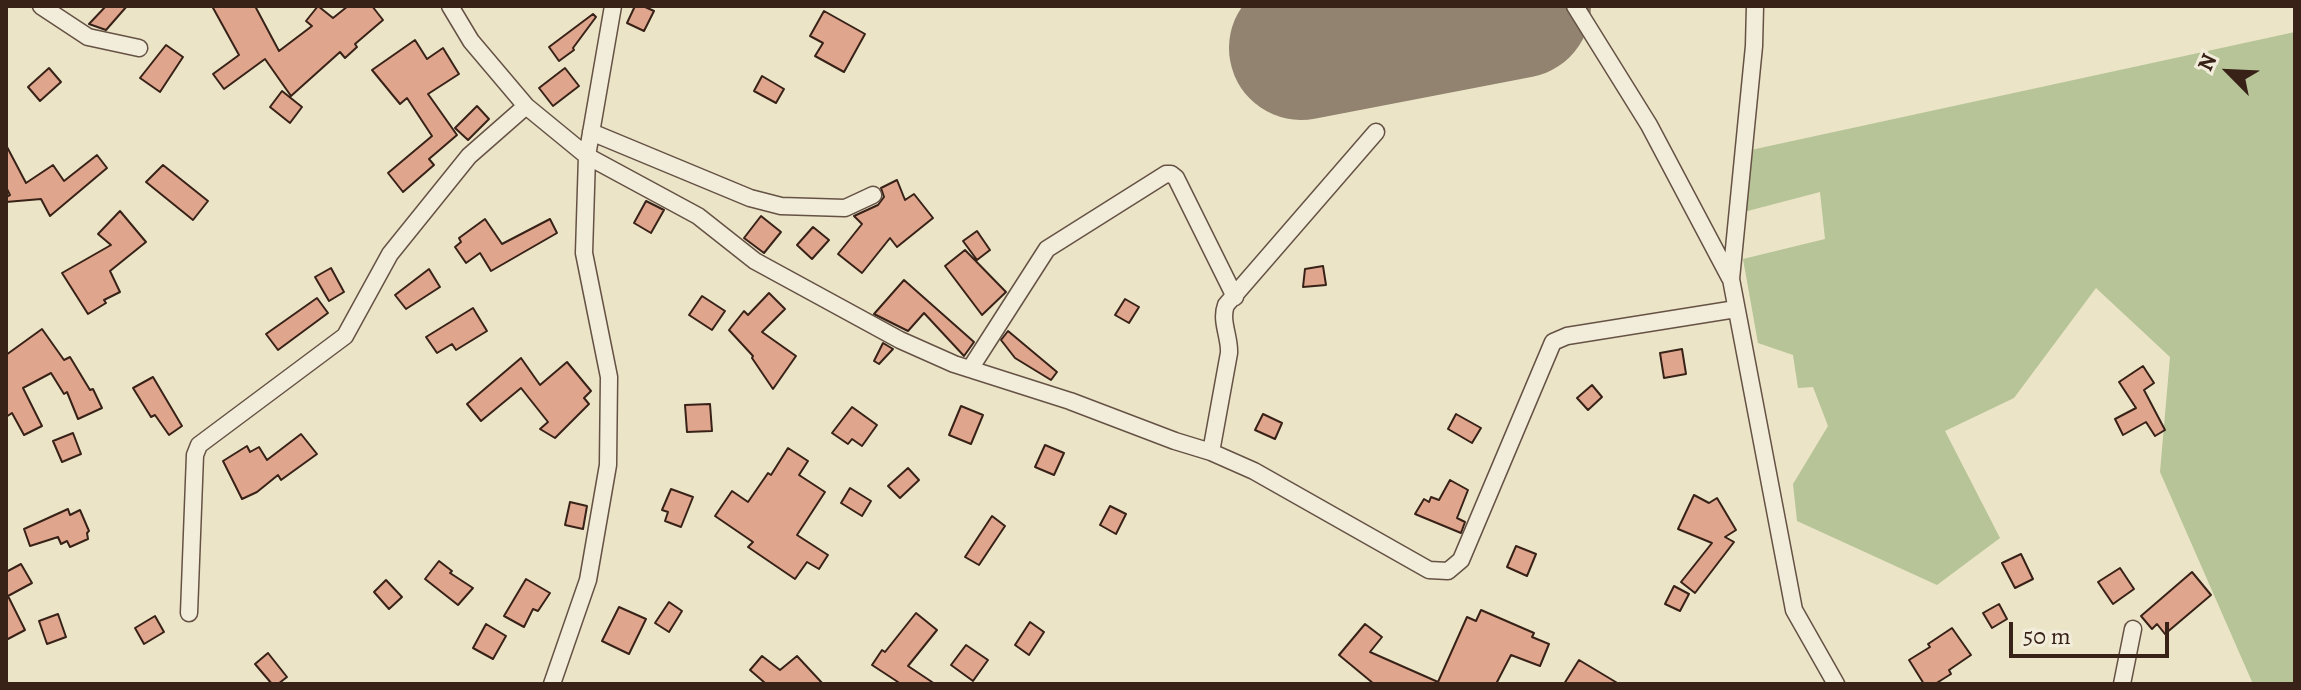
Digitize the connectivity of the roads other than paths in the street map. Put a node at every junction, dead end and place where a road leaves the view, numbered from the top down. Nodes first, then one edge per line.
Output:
1 (41, 6) edge
2 (450, 6) edge
3 (613, 6) edge
4 (1575, 6) edge
5 (1755, 6) edge
6 (139, 48) dead end
7 (526, 106) junction
8 (591, 132) junction
9 (1376, 132) dead end
10 (587, 156) junction
11 (873, 195) dead end
12 (1731, 279) junction
13 (1235, 297) junction
14 (1736, 309) junction
15 (970, 369) junction
16 (1211, 452) junction
17 (189, 613) dead end
18 (2133, 629) dead end
19 (552, 684) edge
20 (1836, 684) edge
21 (2122, 684) edge

1 - 6 street
2 - 7 street
3 - 8 street
4 - 12 street
5 - 12 street
7 - 10 street
7 - 17 street
8 - 10 street
8 - 11 street
9 - 13 street
10 - 15 street
10 - 19 street
12 - 14 street
13 - 15 street
13 - 16 street
14 - 16 street
14 - 20 street
15 - 16 street
18 - 21 street

